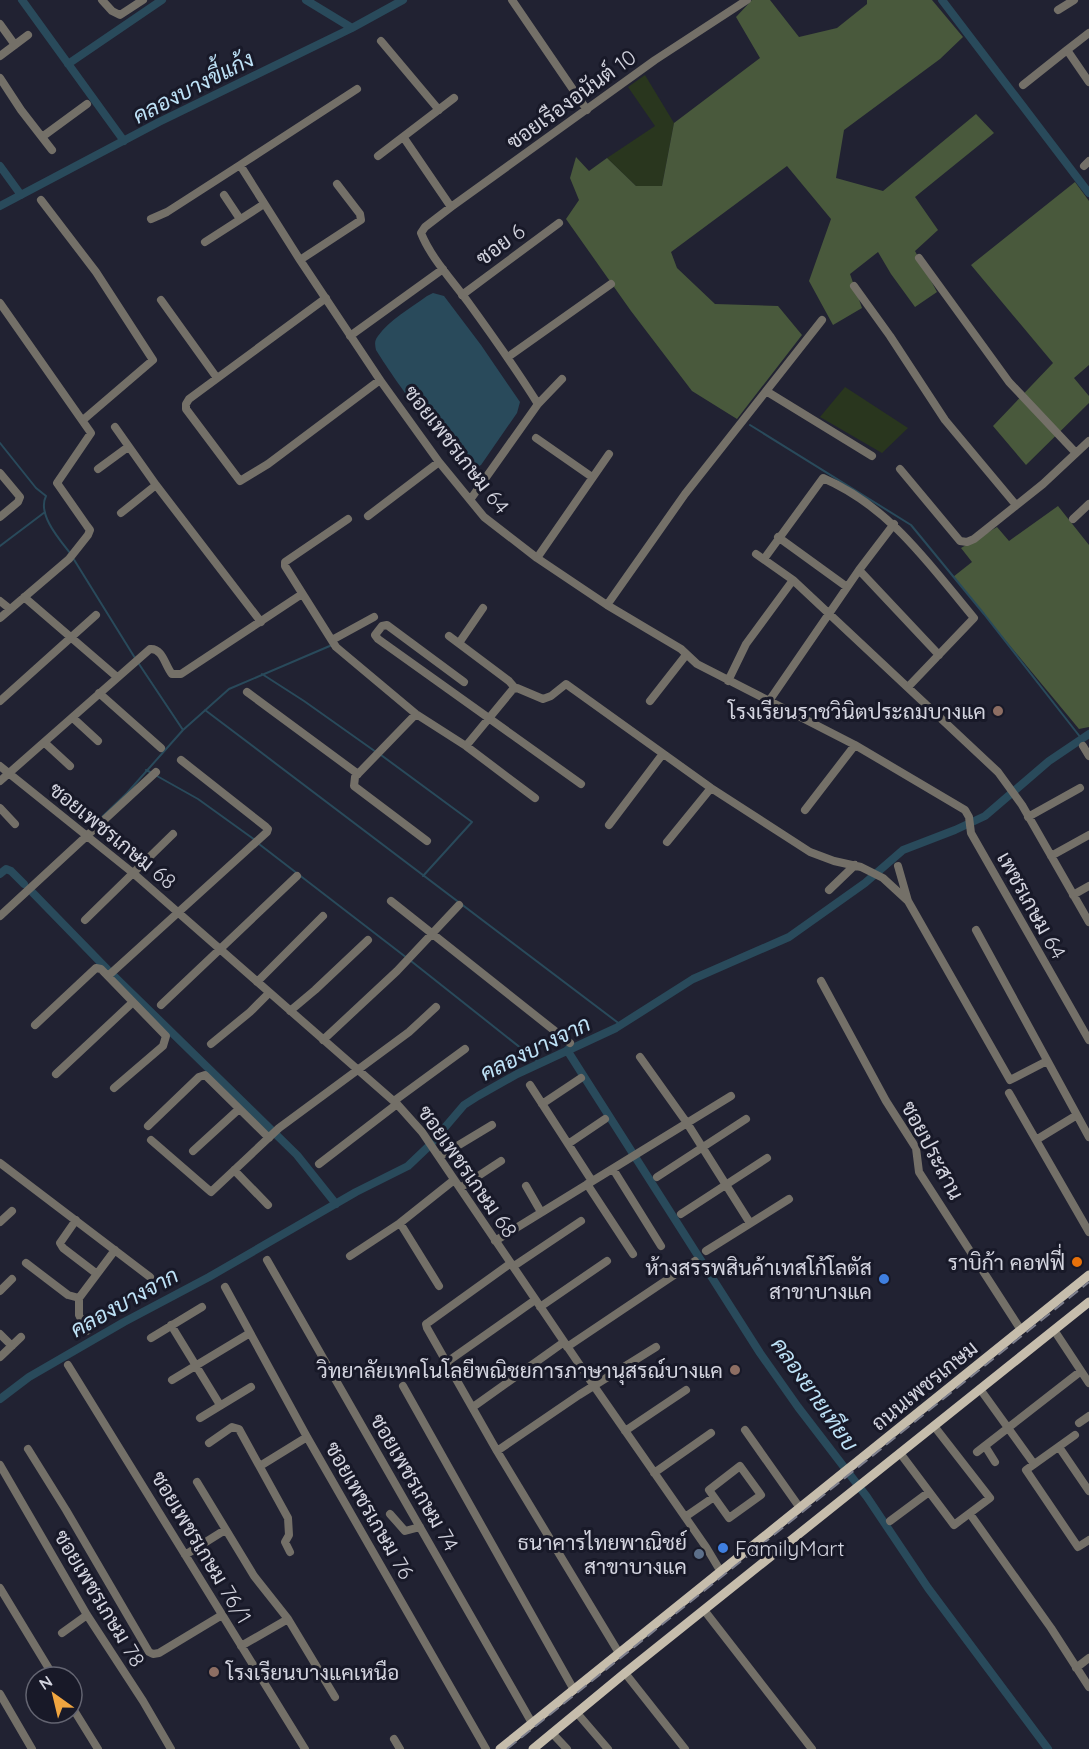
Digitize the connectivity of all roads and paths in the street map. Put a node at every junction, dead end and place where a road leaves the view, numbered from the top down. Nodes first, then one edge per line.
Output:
1 (102, 0) edge
2 (143, 0) edge
3 (512, 0) edge
4 (747, 0) edge
5 (1074, 0) edge
6 (1058, 10) dead end
7 (0, 24) edge
8 (1089, 33) edge
9 (28, 35) dead end
10 (381, 41) dead end
11 (15, 45) junction
12 (1067, 50) junction
13 (0, 56) edge
14 (0, 78) edge
15 (1089, 82) edge
16 (1023, 85) dead end
17 (357, 89) dead end
18 (454, 98) dead end
19 (87, 104) dead end
20 (439, 110) junction
21 (587, 110) junction
22 (42, 137) junction
23 (404, 138) junction
24 (52, 150) dead end
25 (378, 156) dead end
26 (240, 165) junction
27 (337, 184) dead end
28 (224, 195) dead end
29 (41, 200) dead end
30 (264, 204) junction
31 (451, 207) junction
32 (151, 219) dead end
33 (240, 219) junction
34 (559, 223) dead end
35 (205, 242) dead end
36 (919, 258) dead end
37 (300, 260) junction
38 (443, 269) junction
39 (611, 284) dead end
40 (854, 286) dead end
41 (462, 295) junction
42 (326, 298) junction
43 (161, 300) dead end
44 (0, 303) edge
45 (822, 320) dead end
46 (350, 336) junction
47 (508, 357) junction
48 (217, 378) junction
49 (562, 379) dead end
50 (380, 380) junction
51 (766, 392) junction
52 (538, 404) junction
53 (82, 420) junction
54 (115, 427) dead end
55 (536, 438) dead end
56 (1089, 441) edge
57 (128, 447) junction
58 (1076, 453) junction
59 (609, 454) dead end
60 (872, 456) dead end
61 (439, 462) junction
62 (98, 469) dead end
63 (900, 470) dead end
64 (0, 472) edge
65 (592, 477) junction
66 (156, 485) junction
67 (470, 500) junction
68 (1089, 504) edge
69 (1016, 505) junction
70 (121, 513) dead end
71 (368, 516) dead end
72 (0, 517) edge
73 (348, 519) dead end
74 (1073, 519) dead end
75 (894, 524) junction
76 (778, 537) junction
77 (756, 554) dead end
78 (537, 558) junction
79 (764, 559) junction
80 (859, 570) junction
81 (793, 580) junction
82 (847, 587) junction
83 (302, 594) junction
84 (24, 597) junction
85 (0, 602) edge
86 (607, 605) junction
87 (483, 608) dead end
88 (10, 609) junction
89 (829, 614) junction
90 (96, 615) dead end
91 (374, 617) dead end
92 (0, 618) edge
93 (261, 622) junction
94 (449, 636) dead end
95 (72, 637) junction
96 (334, 643) junction
97 (459, 643) junction
98 (686, 655) junction
99 (939, 655) junction
100 (117, 677) junction
101 (728, 681) junction
102 (464, 682) dead end
103 (908, 687) junction
104 (515, 688) junction
105 (247, 692) dead end
106 (99, 693) junction
107 (0, 701) edge
108 (650, 701) dead end
109 (769, 701) junction
110 (416, 714) junction
111 (73, 718) junction
112 (489, 718) junction
113 (98, 741) dead end
114 (45, 743) junction
115 (855, 745) junction
116 (466, 746) junction
117 (1083, 746) dead end
118 (161, 748) dead end
119 (662, 754) junction
120 (1089, 756) edge
121 (181, 760) dead end
122 (0, 766) edge
123 (70, 766) dead end
124 (156, 772) dead end
125 (8, 773) junction
126 (358, 774) junction
127 (0, 782) edge
128 (580, 784) dead end
129 (711, 788) junction
130 (1080, 788) dead end
131 (535, 798) dead end
132 (0, 808) edge
133 (805, 810) dead end
134 (969, 817) joint
135 (1028, 817) junction
136 (15, 824) dead end
137 (609, 825) dead end
138 (173, 834) dead end
139 (87, 835) junction
140 (1089, 835) edge
141 (427, 840) dead end
142 (667, 842) dead end
143 (1051, 856) junction
144 (858, 866) junction
145 (898, 866) dead end
146 (133, 873) junction
147 (297, 876) dead end
148 (1089, 886) edge
149 (829, 890) dead end
150 (1074, 895) junction
151 (391, 901) dead end
152 (908, 901) junction
153 (459, 905) dead end
154 (177, 912) junction
155 (0, 916) edge
156 (323, 916) dead end
157 (85, 920) dead end
158 (1089, 922) edge
159 (976, 930) dead end
160 (433, 934) junction
161 (368, 940) dead end
162 (220, 948) junction
163 (108, 976) junction
164 (821, 981) dead end
165 (257, 982) junction
166 (269, 993) junction
167 (133, 1002) junction
168 (161, 1005) dead end
169 (436, 1007) dead end
170 (290, 1011) junction
171 (35, 1025) dead end
172 (323, 1040) junction
173 (1089, 1040) edge
174 (570, 1043) dead end
175 (211, 1044) dead end
176 (465, 1049) dead end
177 (640, 1057) dead end
178 (1047, 1061) junction
179 (358, 1070) junction
180 (56, 1074) dead end
181 (581, 1078) dead end
182 (530, 1085) dead end
183 (114, 1089) dead end
184 (1009, 1093) dead end
185 (731, 1095) dead end
186 (396, 1103) junction
187 (542, 1104) junction
188 (239, 1109) junction
189 (1077, 1115) junction
190 (605, 1119) dead end
191 (746, 1119) dead end
192 (687, 1123) junction
193 (492, 1125) dead end
194 (148, 1126) dead end
195 (270, 1137) junction
196 (1089, 1137) edge
197 (151, 1140) dead end
198 (1036, 1140) junction
199 (568, 1144) junction
200 (703, 1148) junction
201 (193, 1151) dead end
202 (437, 1154) junction
203 (767, 1158) dead end
204 (501, 1161) dead end
205 (0, 1163) edge
206 (319, 1164) dead end
207 (613, 1169) junction
208 (234, 1170) junction
209 (657, 1177) dead end
210 (454, 1180) junction
211 (590, 1183) junction
212 (726, 1185) junction
213 (526, 1186) dead end
214 (459, 1188) junction
215 (789, 1199) dead end
216 (268, 1205) dead end
217 (12, 1211) dead end
218 (541, 1212) junction
219 (681, 1214) dead end
220 (76, 1220) junction
221 (580, 1221) dead end
222 (0, 1222) edge
223 (400, 1223) junction
224 (750, 1223) junction
225 (1089, 1232) edge
226 (495, 1241) junction
227 (661, 1246) dead end
228 (115, 1250) junction
229 (706, 1251) dead end
230 (633, 1254) dead end
231 (350, 1256) dead end
232 (267, 1260) dead end
233 (607, 1261) dead end
234 (695, 1261) dead end
235 (26, 1263) dead end
236 (512, 1264) junction
237 (97, 1274) junction
238 (1089, 1275) edge
239 (150, 1277) dead end
240 (12, 1279) dead end
241 (439, 1286) dead end
242 (225, 1287) dead end
243 (0, 1291) edge
244 (79, 1298) junction
245 (1089, 1302) edge
246 (537, 1303) junction
247 (202, 1307) dead end
248 (171, 1325) junction
249 (1021, 1330) junction
250 (1054, 1330) junction
251 (87, 1331) dead end
252 (250, 1333) junction
253 (0, 1334) edge
254 (21, 1337) dead end
255 (151, 1338) dead end
256 (566, 1344) junction
257 (12, 1346) junction
258 (656, 1347) dead end
259 (0, 1358) edge
260 (447, 1362) junction
261 (68, 1365) dead end
262 (197, 1366) junction
263 (1081, 1371) junction
264 (172, 1380) dead end
265 (1089, 1383) edge
266 (403, 1386) dead end
267 (594, 1386) junction
268 (251, 1387) dead end
269 (980, 1389) junction
270 (686, 1390) dead end
271 (220, 1405) junction
272 (473, 1407) junction
273 (1089, 1416) edge
274 (200, 1418) dead end
275 (1079, 1423) dead end
276 (934, 1426) junction
277 (1008, 1428) junction
278 (745, 1430) dead end
279 (625, 1431) junction
280 (711, 1433) dead end
281 (1075, 1435) dead end
282 (307, 1437) junction
283 (209, 1443) dead end
284 (985, 1446) junction
285 (1059, 1447) junction
286 (28, 1449) dead end
287 (497, 1451) junction
288 (977, 1452) dead end
289 (900, 1453) junction
290 (995, 1462) dead end
291 (1034, 1464) junction
292 (0, 1465) edge
293 (260, 1466) junction
294 (654, 1473) junction
295 (197, 1482) dead end
296 (1089, 1491) edge
297 (929, 1492) junction
298 (714, 1497) junction
299 (800, 1508) junction
300 (390, 1514) dead end
301 (970, 1514) junction
302 (685, 1517) junction
303 (890, 1521) dead end
304 (420, 1527) junction
305 (225, 1530) junction
306 (1089, 1540) edge
307 (290, 1552) dead end
308 (185, 1555) junction
309 (721, 1572) junction
310 (0, 1588) edge
311 (704, 1610) junction
312 (87, 1615) junction
313 (222, 1615) junction
314 (288, 1619) junction
315 (62, 1633) dead end
316 (641, 1636) junction
317 (241, 1646) junction
318 (651, 1652) junction
319 (619, 1653) junction
320 (1089, 1658) edge
321 (47, 1665) edge
322 (1076, 1668) junction
323 (628, 1670) junction
324 (1089, 1687) edge
325 (574, 1690) junction
326 (0, 1694) edge
327 (335, 1697) dead end
328 (577, 1713) junction
329 (532, 1723) junction
330 (83, 1725) edge
331 (552, 1733) junction
332 (394, 1739) dead end
333 (32, 1749) edge
334 (98, 1749) edge
335 (171, 1749) edge
336 (304, 1749) edge
337 (400, 1749) edge
338 (486, 1749) edge
339 (500, 1749) edge
340 (532, 1749) edge
341 (567, 1749) edge
342 (608, 1749) edge
343 (685, 1749) edge
344 (812, 1749) edge

1 - 2 street
3 - 21 street
4 - 21 street, ซอยเรืองอนันต์ 10
5 - 6 street
7 - 11 street
8 - 12 street
9 - 11 street
10 - 20 street
11 - 13 street
12 - 15 street
12 - 16 street
14 - 22 street
17 - 26 street
18 - 20 street
19 - 22 street
20 - 23 street
21 - 31 street, ซอยเรืองอนันต์ 10
22 - 24 street
23 - 25 street
23 - 31 street
26 - 30 street, ซอยเพชรเกษม 64
26 - 32 street
27 - 37 street
28 - 33 street
29 - 53 street
30 - 33 street
30 - 37 street, ซอยเพชรเกษม 64
31 - 38 street, ซอยเรืองอนันต์ 10
33 - 35 street
34 - 41 street, ซอย 6
36 - 58 street
37 - 42 street, ซอยเพชรเกษม 64
38 - 41 street
38 - 46 street
39 - 47 street
40 - 69 street
41 - 47 street
42 - 46 street, ซอยเพชรเกษม 64
42 - 48 street
43 - 48 street
44 - 53 street
45 - 51 street
46 - 50 street, ซอยเพชรเกษม 64
47 - 52 street
48 - 50 street
49 - 52 street
50 - 61 street, ซอยเพชรเกษม 64
51 - 60 street
51 - 86 street
52 - 67 street
53 - 84 street
54 - 57 street
55 - 65 street
56 - 58 street
57 - 62 street
57 - 66 street
58 - 69 street
59 - 65 street
61 - 67 street, ซอยเพชรเกษม 64
61 - 71 street
63 - 69 street
64 - 72 street
65 - 78 street
66 - 70 street
66 - 93 street
67 - 78 street, ซอยเพชรเกษม 64
68 - 74 street
73 - 83 street
75 - 76 street
75 - 80 street
75 - 99 street
76 - 79 street
76 - 82 street
77 - 79 street
78 - 86 street, ซอยเพชรเกษม 64
79 - 81 street
80 - 82 street
80 - 99 street
81 - 89 street
81 - 101 street
82 - 89 street
83 - 93 street
83 - 96 street
84 - 88 street
84 - 95 street
85 - 88 street
86 - 98 street, ซอยเพชรเกษม 64
87 - 97 street
88 - 92 street
89 - 103 street
89 - 109 street
90 - 95 street
91 - 96 street
93 - 100 street
94 - 97 street
95 - 100 street
95 - 107 street
96 - 110 street
97 - 104 street
98 - 101 street, ซอยเพชรเกษม 64
98 - 108 street
99 - 103 street
100 - 106 street
101 - 109 street, ซอยเพชรเกษม 64
102 - 112 street
103 - 135 street
104 - 112 street
104 - 119 street
105 - 126 street
106 - 111 street
106 - 118 street
109 - 115 street, ซอยเพชรเกษม 64
110 - 116 street
110 - 126 street
111 - 113 street
111 - 114 street
112 - 116 street
112 - 128 street
114 - 123 street
114 - 125 street
115 - 133 street
115 - 134 street, ซอยเพชรเกษม 64
116 - 131 street
117 - 120 street
119 - 129 street
119 - 137 street
121 - 154 street
122 - 125 street, ซอยเพชรเกษม 68
124 - 139 street
125 - 127 street
125 - 139 street, ซอยเพชรเกษม 68
126 - 141 street
129 - 142 street
129 - 144 street
130 - 135 street
132 - 136 street
134 - 173 street, เพชรเกษม 64
135 - 143 street
138 - 146 street
139 - 146 street, ซอยเพชรเกษม 68
139 - 155 street
140 - 143 street
143 - 150 street
144 - 149 street
144 - 152 street
145 - 152 street
146 - 154 street, ซอยเพชรเกษม 68
146 - 157 street
147 - 162 street
148 - 150 street
150 - 158 street
151 - 160 street
152 - 178 street
153 - 160 street
154 - 162 street, ซอยเพชรเกษม 68
154 - 163 street
156 - 165 street
159 - 178 street
160 - 172 street
160 - 174 street
161 - 170 street
162 - 165 street, ซอยเพชรเกษม 68
162 - 168 street
163 - 167 street
163 - 171 street
164 - 249 street, ซอยประสาน
165 - 166 street, ซอยเพชรเกษม 68
166 - 170 street, ซอยเพชรเกษม 68
166 - 175 street
167 - 180 street
167 - 183 street
169 - 179 street
170 - 172 street, ซอยเพชรเกษม 68
172 - 179 street, ซอยเพชรเกษม 68
176 - 186 street
177 - 192 street
178 - 189 street
179 - 186 street, ซอยเพชรเกษม 68
179 - 195 street
181 - 187 street
182 - 187 street
184 - 198 street
185 - 192 street
186 - 202 street, ซอยเพชรเกษม 68
186 - 206 street
187 - 199 street
188 - 194 street
188 - 195 street
188 - 201 street
189 - 196 street
189 - 198 street
190 - 199 street
191 - 200 street
192 - 200 street
192 - 207 street
193 - 202 street
195 - 208 street
197 - 208 street
198 - 225 street
199 - 211 street
200 - 209 street
200 - 212 street
202 - 210 street, ซอยเพชรเกษม 68
203 - 212 street
204 - 214 street
205 - 220 street
207 - 211 street
207 - 227 street
208 - 216 street
210 - 214 street, ซอยเพชรเกษม 68
210 - 223 street
211 - 218 street
211 - 230 street
212 - 219 street
212 - 224 street
213 - 218 street
214 - 226 street, ซอยเพชรเกษม 68
215 - 224 street
217 - 222 street
218 - 226 street
220 - 228 street
220 - 237 street
221 - 236 street
223 - 231 street
223 - 241 street
224 - 229 street
226 - 236 street, ซอยเพชรเกษม 68
228 - 237 street
228 - 239 street
232 - 304 street, ซอยเพชรเกษม 74
233 - 246 street
234 - 256 street
235 - 244 street
236 - 246 street, ซอยเพชรเกษม 68
236 - 260 street
237 - 244 street
238 - 249 main road, ถนนเพชรเกษม
240 - 243 street
242 - 252 street, ซอยเพชรเกษม 76
244 - 251 street
245 - 250 main road, ถนนเพชรเกษม
246 - 256 street, ซอยเพชรเกษม 68
246 - 260 street
247 - 248 street
248 - 255 street
248 - 262 street
249 - 299 main road, ถนนเพชรเกษม
250 - 263 street
250 - 269 main road, ถนนเพชรเกษม
252 - 262 street
252 - 282 street, ซอยเพชรเกษม 76
253 - 257 street
254 - 257 street
256 - 267 street, ซอยเพชรเกษม 68
256 - 272 street
257 - 259 street
258 - 267 street
260 - 272 street
261 - 308 street, ซอยเพชรเกษม 76/1
262 - 264 street
262 - 271 street
263 - 265 street
263 - 277 street
266 - 325 street
267 - 279 street, ซอยเพชรเกษม 68
267 - 287 street
268 - 271 street
269 - 276 main road, ถนนเพชรเกษม
269 - 277 street
270 - 279 street
271 - 274 street
272 - 287 street
273 - 275 street
276 - 289 main road, ถนนเพชรเกษม
276 - 301 street
277 - 284 street
277 - 291 street
278 - 299 street
279 - 294 street, ซอยเพชรเกษม 68
280 - 294 street
281 - 285 street
282 - 293 street
282 - 338 street, ซอยเพชรเกษม 76
283 - 293 street
284 - 288 street
284 - 290 street
285 - 291 street
285 - 296 street
286 - 313 street
287 - 319 street
289 - 297 street
289 - 311 main road, ถนนเพชรเกษม
291 - 306 street
292 - 312 street, ซอยเพชรเกษม 78
293 - 307 street
294 - 302 street, ซอยเพชรเกษม 68
295 - 305 street
297 - 301 street
297 - 303 street
298 - 298 street
298 - 302 street
299 - 309 main road, ถนนเพชรเกษม
300 - 304 street
301 - 322 street
302 - 309 street, ซอยเพชรเกษม 68
304 - 329 street, ซอยเพชรเกษม 74
305 - 308 street
305 - 314 street
308 - 313 street, ซอยเพชรเกษม 76/1
309 - 316 main road, ถนนเพชรเกษม
310 - 321 street
311 - 318 main road, ถนนเพชรเกษม
311 - 344 street
312 - 315 street
312 - 335 street, ซอยเพชรเกษม 78
313 - 317 street, ซอยเพชรเกษม 76/1
314 - 317 street
314 - 327 street
316 - 318 main road
316 - 319 main road, ถนนเพชรเกษม
317 - 336 street, ซอยเพชรเกษม 76/1
318 - 323 main road, ถนนเพชรเกษม
319 - 323 main road
319 - 325 main road, ถนนเพชรเกษม
320 - 322 street
322 - 324 street
323 - 328 main road, ถนนเพชรเกษม
323 - 343 street
325 - 329 main road, ถนนเพชรเกษม
326 - 333 street
328 - 331 main road, ถนนเพชรเกษม
328 - 342 street
329 - 339 main road, ถนนเพชรเกษม
330 - 334 street
331 - 340 main road, ถนนเพชรเกษม
331 - 341 street
332 - 337 street

